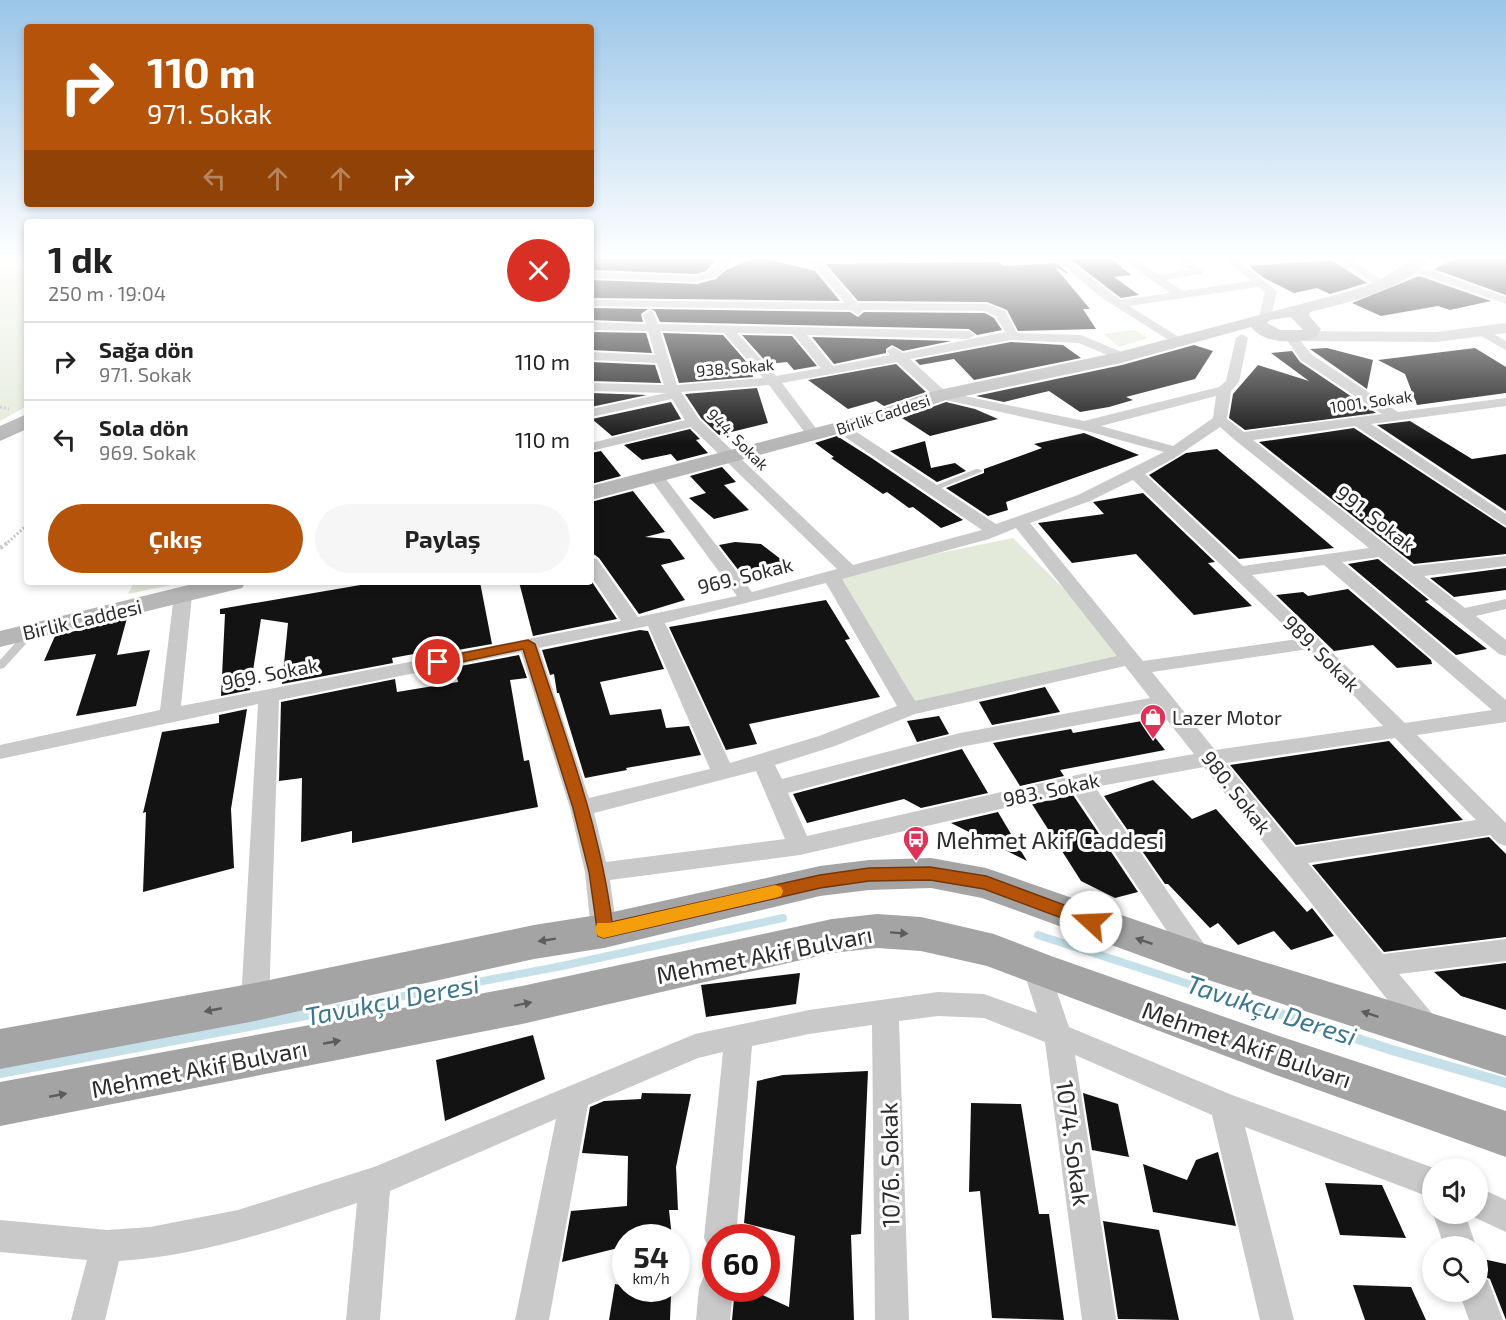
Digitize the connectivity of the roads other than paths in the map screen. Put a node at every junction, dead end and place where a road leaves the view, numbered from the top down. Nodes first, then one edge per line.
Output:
1 (650, 321) edge
2 (865, 321) edge
3 (1005, 321) edge
4 (1144, 321) edge
5 (1256, 321) edge
6 (1263, 321) edge
7 (1275, 321) edge
8 (1310, 321) edge
9 (1491, 321) edge
10 (594, 326) edge
11 (651, 327) junction
12 (1298, 327) junction
13 (1506, 328) edge
14 (727, 329) junction
15 (798, 331) junction
16 (874, 332) junction
17 (1483, 332) junction
18 (1013, 336) junction
19 (1506, 336) edge
20 (1242, 338) junction
21 (1178, 342) junction
22 (1506, 346) edge
23 (594, 356) edge
24 (898, 356) junction
25 (1121, 357) junction
26 (663, 359) junction
27 (830, 371) junction
28 (773, 381) junction
29 (594, 387) edge
30 (1224, 390) junction
31 (673, 392) junction
32 (941, 395) junction
33 (1506, 402) edge
34 (1486, 405) junction
35 (594, 412) edge
36 (1393, 415) junction
37 (1506, 417) edge
38 (1220, 420) junction
39 (1357, 421) junction
40 (24, 422) edge
41 (694, 422) junction
42 (1085, 426) junction
43 (841, 428) junction
44 (0, 435) edge
45 (814, 435) junction
46 (1240, 437) junction
47 (594, 446) edge
48 (1176, 451) junction
49 (728, 458) junction
50 (979, 471) dead end
51 (1135, 473) junction
52 (657, 477) junction
53 (932, 489) junction
54 (594, 492) edge
55 (1506, 521) edge
56 (1020, 522) junction
57 (994, 531) junction
58 (1383, 551) junction
59 (1328, 559) junction
60 (1506, 561) edge
61 (594, 567) edge
62 (1410, 572) junction
63 (1239, 573) junction
64 (840, 574) junction
65 (221, 585) edge
66 (183, 595) junction
67 (748, 599) junction
68 (1506, 604) edge
69 (1461, 614) junction
70 (654, 619) junction
71 (633, 624) junction
72 (33, 630) junction
73 (0, 639) edge
74 (528, 644) junction
75 (1313, 644) junction
76 (1506, 650) edge
77 (1135, 664) junction
78 (0, 666) edge
79 (269, 697) junction
80 (1165, 702) junction
81 (909, 709) junction
82 (1506, 713) edge
83 (170, 715) junction
84 (1400, 731) junction
85 (0, 752) edge
86 (1210, 758) junction
87 (762, 760) junction
88 (723, 773) junction
89 (1080, 783) junction
90 (775, 789) junction
91 (581, 808) junction
92 (1500, 832) edge
93 (800, 846) junction
94 (1288, 857) junction
95 (597, 872) junction
96 (604, 931) junction
97 (1506, 950) edge
98 (1202, 961) junction
99 (1377, 966) junction
100 (1036, 969) junction
101 (255, 1002) junction
102 (885, 1010) junction
103 (1431, 1033) junction
104 (1058, 1034) junction
105 (739, 1037) junction
106 (0, 1049) edge
107 (1506, 1056) edge
108 (575, 1096) junction
109 (0, 1104) edge
110 (1225, 1106) junction
111 (1506, 1134) edge
112 (1422, 1179) edge
113 (375, 1182) junction
114 (1488, 1208) edge
115 (1506, 1216) edge
116 (721, 1224) edge
117 (0, 1236) edge
118 (107, 1246) junction
119 (715, 1302) edge
120 (1480, 1302) edge
121 (88, 1320) edge
122 (363, 1320) edge
123 (532, 1320) edge
124 (713, 1320) edge
125 (892, 1320) edge
126 (1100, 1320) edge
127 (1277, 1320) edge
128 (1486, 1320) edge

1 - 11 street, 944. Sokak
2 - 16 street
3 - 18 street
4 - 21 street
5 - 21 main road, Birlik Caddesi
6 - 12 main road
7 - 12 main road
8 - 12 main road, Birlik Caddesi
9 - 12 street
10 - 11 street
11 - 14 street
11 - 26 street, 944. Sokak
12 - 17 street
12 - 20 main road, Birlik Caddesi
12 - 36 street
13 - 17 street
14 - 15 street
14 - 28 street
15 - 16 street
15 - 27 street
16 - 18 street
16 - 24 street
17 - 19 street
17 - 22 street
18 - 24 street, 938. Sokak
18 - 25 street
20 - 21 main road, Birlik Caddesi
20 - 30 street
21 - 25 main road, Birlik Caddesi
23 - 26 street
24 - 27 street, 938. Sokak
24 - 32 street
25 - 32 main road, Birlik Caddesi
26 - 31 street, 944. Sokak
27 - 28 street, 938. Sokak
28 - 31 street, 938. Sokak
28 - 45 street
29 - 31 street
30 - 38 street
30 - 42 street
31 - 35 street
31 - 41 street, 944. Sokak
32 - 42 street
32 - 43 main road, Birlik Caddesi
33 - 34 street, 1001. Sokak
34 - 36 street, 1001. Sokak
34 - 37 street
36 - 39 street, 1001. Sokak
38 - 46 street, 991. Sokak
38 - 48 street, 969. Sokak
39 - 46 street, 1001. Sokak
39 - 55 street
40 - 44 main road
41 - 47 street
41 - 49 street, 944. Sokak
42 - 48 street
43 - 45 main road, Birlik Caddesi
43 - 53 street
45 - 49 main road, Birlik Caddesi
46 - 58 street, 991. Sokak
48 - 51 street, 969. Sokak
49 - 52 main road, Birlik Caddesi
49 - 64 street, 944. Sokak
50 - 53 lane
51 - 56 street, 969. Sokak
51 - 63 street, 989. Sokak
52 - 54 main road, Birlik Caddesi
52 - 67 street
53 - 57 street
56 - 57 street, 969. Sokak
56 - 77 street, 980. Sokak
57 - 64 street, 969. Sokak
58 - 59 street
58 - 62 street, 991. Sokak
59 - 63 street
59 - 82 street
60 - 62 street
61 - 71 street
62 - 69 street, 991. Sokak
63 - 75 street, 989. Sokak
64 - 67 street, 969. Sokak
64 - 81 street, 944. Sokak
65 - 66 main road, Birlik Caddesi
66 - 72 main road, Birlik Caddesi
66 - 83 street
67 - 70 street, 969. Sokak
68 - 69 street
69 - 76 street, 991. Sokak
70 - 71 street, 969. Sokak
70 - 88 street
71 - 74 street, 969. Sokak
72 - 73 main road, Birlik Caddesi
72 - 78 lane
74 - 79 street, 969. Sokak
74 - 91 street
75 - 77 street
75 - 84 street, 989. Sokak
77 - 80 street, 980. Sokak
77 - 81 street
79 - 83 street, 969. Sokak
79 - 101 street
80 - 86 street, 980. Sokak
80 - 90 street
81 - 87 street
82 - 84 street, 983. Sokak
83 - 85 street, 969. Sokak
84 - 86 street, 983. Sokak
84 - 92 street, 989. Sokak
86 - 89 street, 983. Sokak
86 - 94 street, 980. Sokak
87 - 88 street
87 - 90 street
88 - 91 street
89 - 93 street, 983. Sokak
89 - 98 street
90 - 93 street
91 - 95 street
92 - 94 street
93 - 95 street, 983. Sokak
94 - 99 street, 980. Sokak
95 - 96 street
98 -> 96 main road
96 -> 101 main road
97 - 99 street
103 -> 98 main road
99 - 103 street, 980. Sokak
100 - 104 street, 1074. Sokak
109 -> 100 main road, Mehmet Akif Bulvarı
100 - 111 main road, Mehmet Akif Bulvarı
101 -> 106 main road
102 - 104 street
102 - 105 street
102 - 125 street, 1076. Sokak
103 - 107 main road
104 - 110 street
104 - 126 street, 1074. Sokak
105 - 108 street
105 - 116 street
108 - 113 street
108 - 123 street
110 - 112 street
110 - 127 street
113 - 118 street
113 - 122 street
114 - 115 street
117 - 118 street
118 - 121 street
119 - 124 street
120 - 128 street

